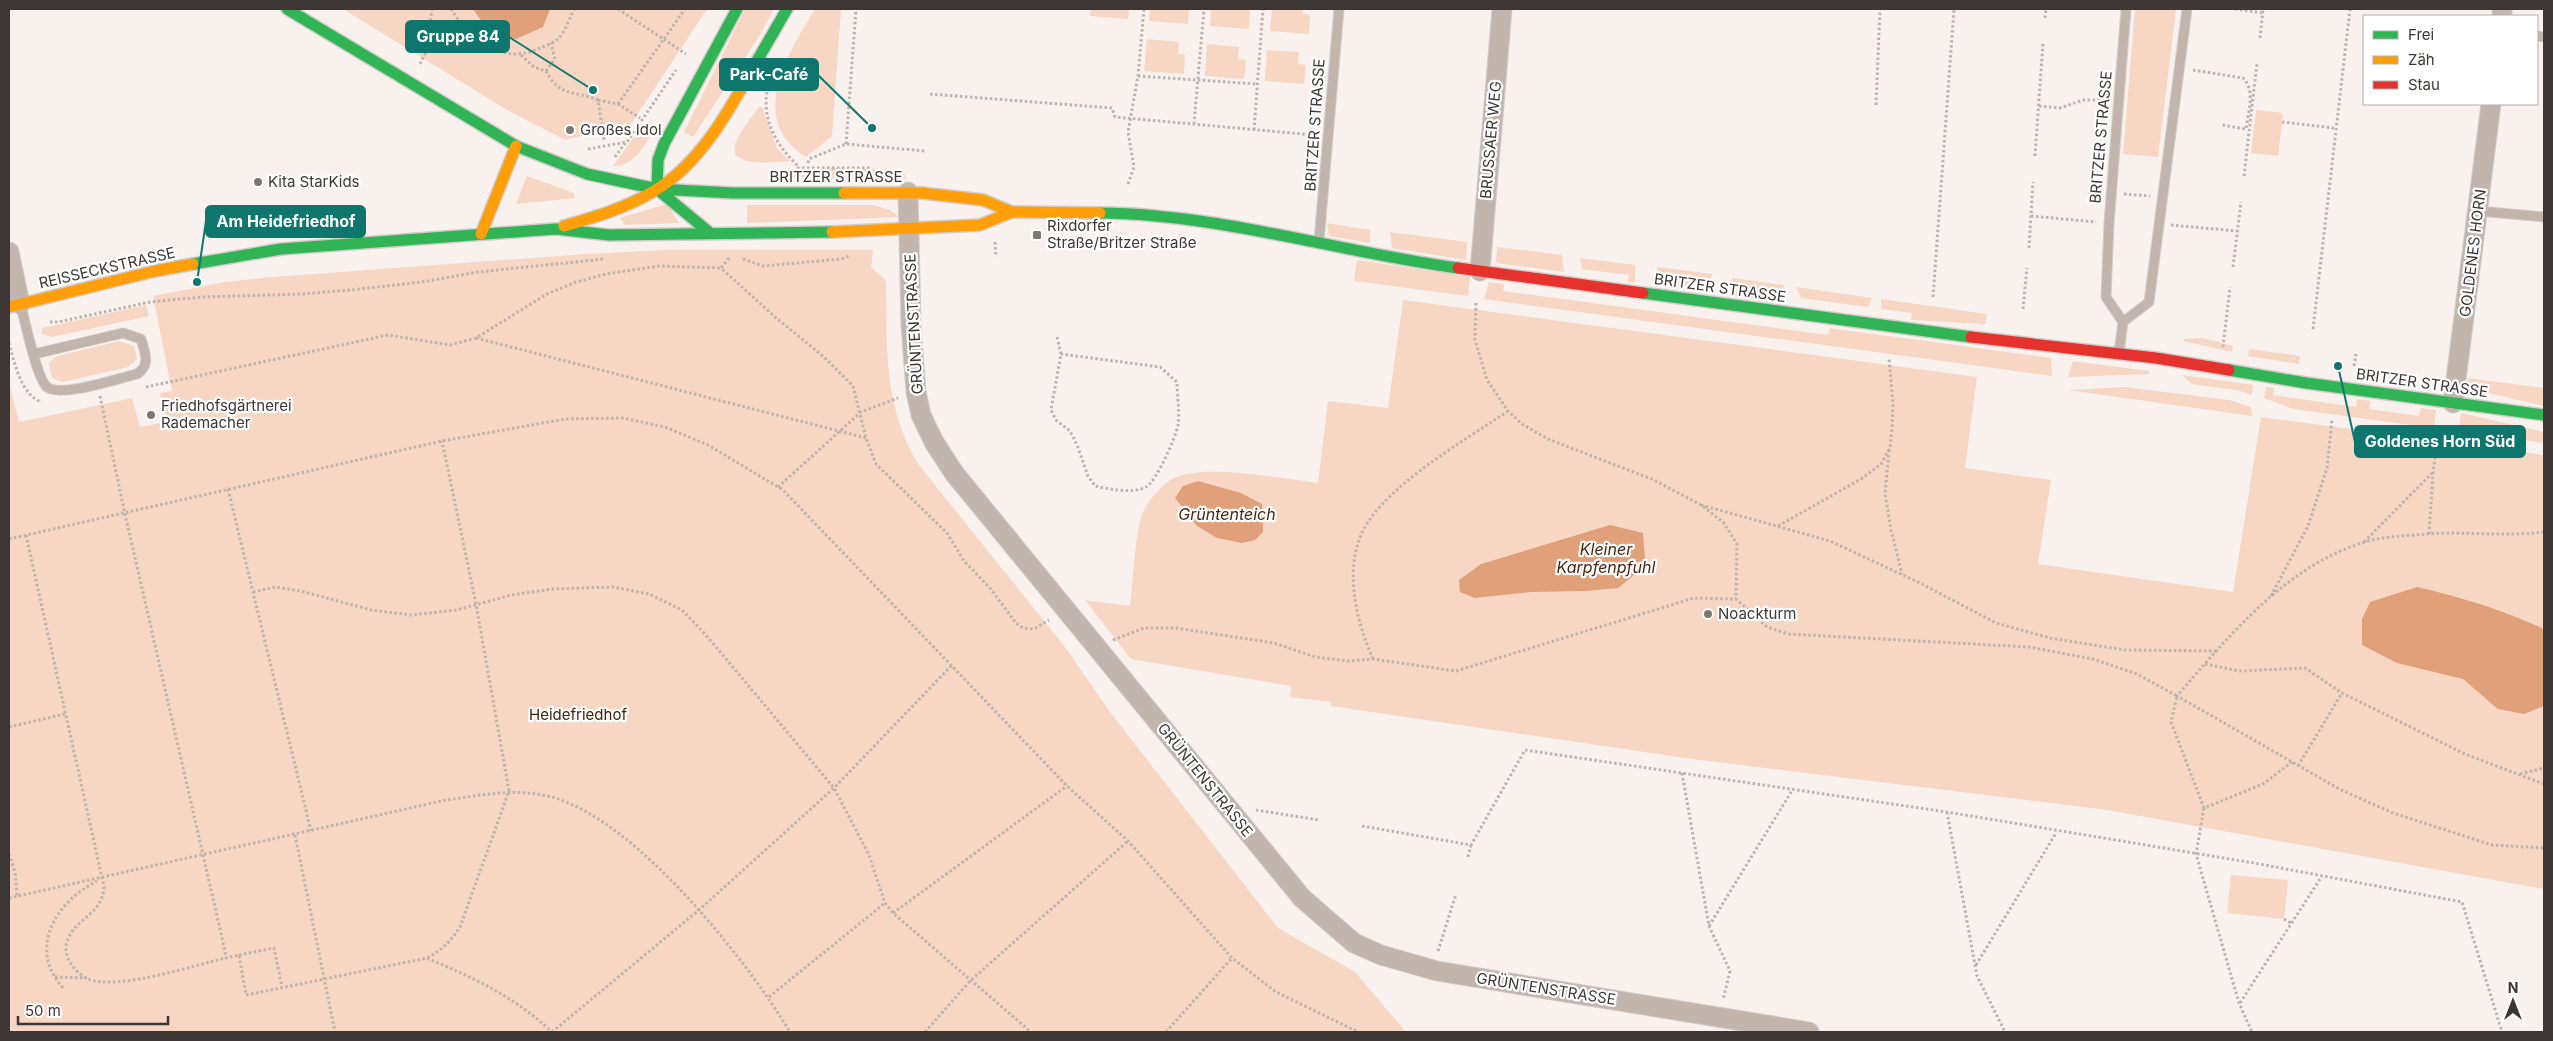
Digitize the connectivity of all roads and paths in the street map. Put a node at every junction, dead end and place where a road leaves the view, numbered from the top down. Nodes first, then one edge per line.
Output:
1 (287, 9) edge
2 (432, 9) edge
3 (451, 9) edge
4 (574, 9) edge
5 (618, 9) edge
6 (685, 9) edge
7 (737, 9) edge
8 (787, 9) edge
9 (856, 9) edge
10 (1144, 9) edge
11 (1204, 9) edge
12 (1263, 9) edge
13 (1339, 9) edge
14 (1502, 9) edge
15 (1880, 9) edge
16 (1954, 9) edge
17 (2046, 9) edge
18 (2126, 9) edge
19 (2187, 9) edge
20 (2236, 9) edge
21 (2350, 9) edge
22 (2263, 11) edge
23 (2045, 18) dead end
24 (2260, 38) dead end
25 (665, 39) junction
26 (551, 43) junction
27 (2044, 43) dead end
28 (691, 46) dead end
29 (686, 54) junction
30 (521, 55) junction
31 (2257, 63) dead end
32 (2180, 68) junction
33 (546, 71) junction
34 (1138, 76) junction
35 (1198, 80) junction
36 (411, 82) junction
37 (768, 84) dead end
38 (1257, 84) junction
39 (930, 94) dead end
40 (598, 100) junction
41 (2118, 100) junction
42 (618, 104) junction
43 (2491, 105) edge
44 (1876, 106) dead end
45 (2038, 106) junction
46 (640, 118) dead end
47 (1131, 118) junction
48 (2282, 122) dead end
49 (1194, 124) junction
50 (2222, 125) dead end
51 (2334, 128) junction
52 (2248, 129) junction
53 (1254, 130) junction
54 (1330, 137) junction
55 (604, 140) dead end
56 (627, 142) junction
57 (846, 144) junction
58 (516, 146) junction
59 (584, 149) dead end
60 (925, 151) dead end
61 (2035, 156) dead end
62 (808, 163) dead end
63 (612, 165) dead end
64 (800, 168) dead end
65 (2244, 176) dead end
66 (2034, 182) dead end
67 (1128, 184) dead end
68 (657, 189) junction
69 (908, 192) junction
70 (2111, 193) junction
71 (2164, 198) junction
72 (2240, 202) dead end
73 (2478, 211) junction
74 (1012, 212) junction
75 (2031, 216) junction
76 (2544, 217) edge
77 (2109, 223) junction
78 (2158, 224) junction
79 (909, 228) junction
80 (556, 229) junction
81 (2237, 231) junction
82 (710, 233) junction
83 (481, 234) junction
84 (995, 237) dead end
85 (1319, 244) junction
86 (2028, 248) dead end
87 (9, 252) edge
88 (856, 254) dead end
89 (996, 257) dead end
90 (613, 258) dead end
91 (2233, 267) dead end
92 (721, 268) junction
93 (2027, 268) dead end
94 (1480, 271) junction
95 (2230, 287) dead end
96 (1933, 297) dead end
97 (1476, 303) dead end
98 (14, 305) edge
99 (2023, 309) dead end
100 (25, 322) junction
101 (2123, 322) junction
102 (2313, 329) dead end
103 (1057, 337) dead end
104 (476, 338) junction
105 (9, 343) edge
106 (34, 354) junction
107 (1061, 354) junction
108 (2119, 354) junction
109 (2356, 354) dead end
110 (1888, 359) dead end
111 (2221, 367) junction
112 (2354, 368) dead end
113 (145, 387) dead end
114 (916, 392) junction
115 (109, 394) dead end
116 (100, 396) junction
117 (91, 398) dead end
118 (46, 403) dead end
119 (2453, 403) junction
120 (1508, 411) junction
121 (861, 412) junction
122 (2544, 415) edge
123 (2332, 420) dead end
124 (840, 431) junction
125 (2438, 434) dead end
126 (866, 438) junction
127 (442, 441) junction
128 (1890, 448) junction
129 (2433, 473) junction
130 (778, 487) junction
131 (228, 489) junction
132 (1701, 505) junction
133 (125, 514) junction
134 (1778, 527) junction
135 (2544, 532) edge
136 (2429, 534) junction
137 (26, 535) junction
138 (9, 539) edge
139 (2364, 542) junction
140 (1902, 575) junction
141 (253, 592) junction
142 (2271, 596) junction
143 (1736, 599) junction
144 (476, 604) junction
145 (1050, 620) dead end
146 (1113, 640) dead end
147 (2217, 651) junction
148 (1373, 659) junction
149 (2205, 664) junction
150 (952, 665) junction
151 (2342, 693) junction
152 (2177, 696) junction
153 (65, 714) junction
154 (9, 727) edge
155 (2292, 762) junction
156 (2298, 766) junction
157 (2544, 768) edge
158 (1682, 773) junction
159 (2519, 774) junction
160 (2544, 784) edge
161 (1067, 786) junction
162 (834, 788) junction
163 (1793, 789) junction
164 (509, 791) junction
165 (2204, 808) junction
166 (1256, 810) dead end
167 (1947, 812) junction
168 (1319, 820) dead end
169 (1362, 826) dead end
170 (311, 831) junction
171 (2056, 833) dead end
172 (295, 835) junction
173 (1128, 841) junction
174 (1471, 844) junction
175 (2544, 848) edge
176 (9, 854) edge
177 (2196, 854) junction
178 (203, 855) junction
179 (1468, 857) dead end
180 (2322, 876) junction
181 (102, 878) junction
182 (1456, 894) dead end
183 (17, 896) junction
184 (9, 898) edge
185 (885, 903) junction
186 (699, 910) junction
187 (893, 912) junction
188 (2284, 918) dead end
189 (2291, 923) junction
190 (1709, 926) junction
191 (1438, 951) dead end
192 (239, 955) junction
193 (226, 958) junction
194 (427, 958) junction
195 (1232, 958) junction
196 (1975, 966) junction
197 (55, 978) junction
198 (88, 978) junction
199 (323, 978) junction
200 (970, 981) junction
201 (282, 987) junction
202 (63, 988) dead end
203 (769, 998) junction
204 (1723, 1000) dead end
205 (2239, 1003) junction
206 (1348, 1028) junction
207 (1761, 1028) edge
208 (335, 1032) edge
209 (552, 1032) edge
210 (790, 1032) edge
211 (925, 1032) edge
212 (1031, 1032) edge
213 (1166, 1032) edge
214 (1346, 1032) edge
215 (1358, 1032) edge
216 (1809, 1032) edge
217 (2005, 1032) edge
218 (2252, 1032) edge
219 (2502, 1032) edge

1 - 36 main road, BRITZER STRASSE
2 - 36 path
3 - 30 path
4 - 26 path
5 - 25 path
6 - 25 path
7 - 68 main road
8 - 68 main road
9 - 57 path
10 - 34 path
11 - 35 path
12 - 38 path
13 - 54 lane, BRITZER STRASSE
14 - 94 street, BRUSSAER WEG
15 - 44 path
16 - 96 path
17 - 23 path
18 - 41 lane, BRITZER STRASSE
19 - 32 lane
20 - 22 path
21 - 51 path
22 - 24 path
25 - 29 path
25 - 42 path
26 - 30 path
26 - 33 path
27 - 45 path
28 - 29 path
29 - 56 path
30 - 33 path
31 - 52 path
32 - 52 path
32 - 71 lane
33 - 40 path
34 - 35 path
34 - 47 path
35 - 38 path
35 - 49 path
36 - 58 main road, BRITZER STRASSE
37 - 64 path
38 - 53 path
39 - 47 path
40 - 42 path
40 - 55 path
41 - 45 path
41 - 70 lane, BRITZER STRASSE
42 - 46 path
43 - 73 street, GOLDENES HORN
45 - 61 path
47 - 49 path
47 - 67 path
48 - 51 path
49 - 53 path
50 - 52 path
51 - 102 path
52 - 65 path
53 - 54 path
54 - 85 lane, BRITZER STRASSE
56 - 59 path
56 - 63 path
57 - 60 path
57 - 62 path
58 - 68 main road, BRITZER STRASSE
58 - 83 main road
66 - 75 path
68 - 69 main road, BRITZER STRASSE
68 - 80 main road
68 - 82 main road, BRITZER STRASSE
69 - 74 main road, BRITZER STRASSE
69 - 79 street, GRÜNTENSTRASSE
70 - 71 path
70 - 77 lane, BRITZER STRASSE
71 - 78 lane
72 - 81 path
73 - 76 lane
73 - 119 street, GOLDENES HORN
74 - 79 main road, BRITZER STRASSE
74 - 85 main road, BRITZER STRASSE
75 - 77 path
75 - 86 path
77 - 101 lane, BRITZER STRASSE
78 - 81 path
78 - 101 lane
79 - 82 main road, BRITZER STRASSE
79 - 114 street, GRÜNTENSTRASSE
80 - 82 main road, BRITZER STRASSE
80 - 83 main road, BRITZER STRASSE
81 - 91 path
83 - 98 main road, REISSECKSTRASSE
84 - 89 path
85 - 94 main road, BRITZER STRASSE
87 - 98 street
88 - 92 path
90 - 100 path
92 - 104 path
92 - 121 path
93 - 99 path
94 - 108 main road, BRITZER STRASSE
95 - 111 path
97 - 120 path
98 - 100 lane
100 - 106 lane
101 - 108 lane
103 - 107 path
104 - 113 path
104 - 124 path
105 - 118 path
106 - 106 lane
107 - 107 path
108 - 111 main road, BRITZER STRASSE
109 - 112 path
110 - 128 path
111 - 119 main road, BRITZER STRASSE
114 - 121 path
114 - 207 street, GRÜNTENSTRASSE
115 - 116 path
116 - 117 path
116 - 133 path
119 - 122 main road, BRITZER STRASSE
120 - 132 path
120 - 148 path
121 - 124 path
121 - 126 path
123 - 142 path
124 - 126 path
124 - 130 path
125 - 129 path
126 - 145 path
127 - 130 path
127 - 131 path
127 - 144 path
128 - 134 path
128 - 140 path
129 - 136 path
129 - 139 path
130 - 150 path
131 - 133 path
131 - 141 path
132 - 134 path
132 - 143 path
133 - 137 path
133 - 178 path
134 - 140 path
135 - 136 path
136 - 139 path
137 - 138 path
137 - 153 path
139 - 142 path
140 - 147 path
141 - 144 path
141 - 170 path
142 - 147 path
143 - 148 path
143 - 152 path
144 - 162 path
144 - 164 path
146 - 148 path
147 - 149 path
149 - 151 path
149 - 152 path
150 - 161 path
150 - 162 path
151 - 156 path
151 - 159 path
152 - 155 path
152 - 165 path
153 - 154 path
153 - 181 path
155 - 156 path
155 - 165 path
156 - 175 path
157 - 159 path
158 - 163 path
158 - 174 path
158 - 190 path
159 - 160 path
161 - 173 path
161 - 187 path
162 - 185 path
162 - 186 path
163 - 167 path
163 - 190 path
164 - 170 path
164 - 186 path
164 - 194 path
165 - 177 path
166 - 168 path
167 - 177 path
167 - 196 path
169 - 174 path
170 - 172 path
171 - 196 path
172 - 178 path
172 - 199 path
173 - 195 path
173 - 200 path
174 - 179 path
176 - 183 path
177 - 180 path
177 - 205 path
178 - 181 path
178 - 193 path
180 - 189 path
180 - 219 path
181 - 183 path
181 - 197 path
181 - 198 path
182 - 191 path
183 - 184 path
185 - 187 path
185 - 203 path
186 - 203 path
186 - 209 path
187 - 200 path
188 - 189 path
189 - 205 path
190 - 204 path
192 - 193 path
192 - 201 path
192 - 201 path
193 - 198 path
194 - 199 path
194 - 209 path
195 - 206 path
195 - 213 path
196 - 217 path
197 - 198 path
197 - 202 path
199 - 201 path
199 - 208 path
200 - 211 path
200 - 212 path
203 - 210 path
205 - 218 path
206 - 214 path
206 - 215 path
207 - 216 street, GRÜNTENSTRASSE

